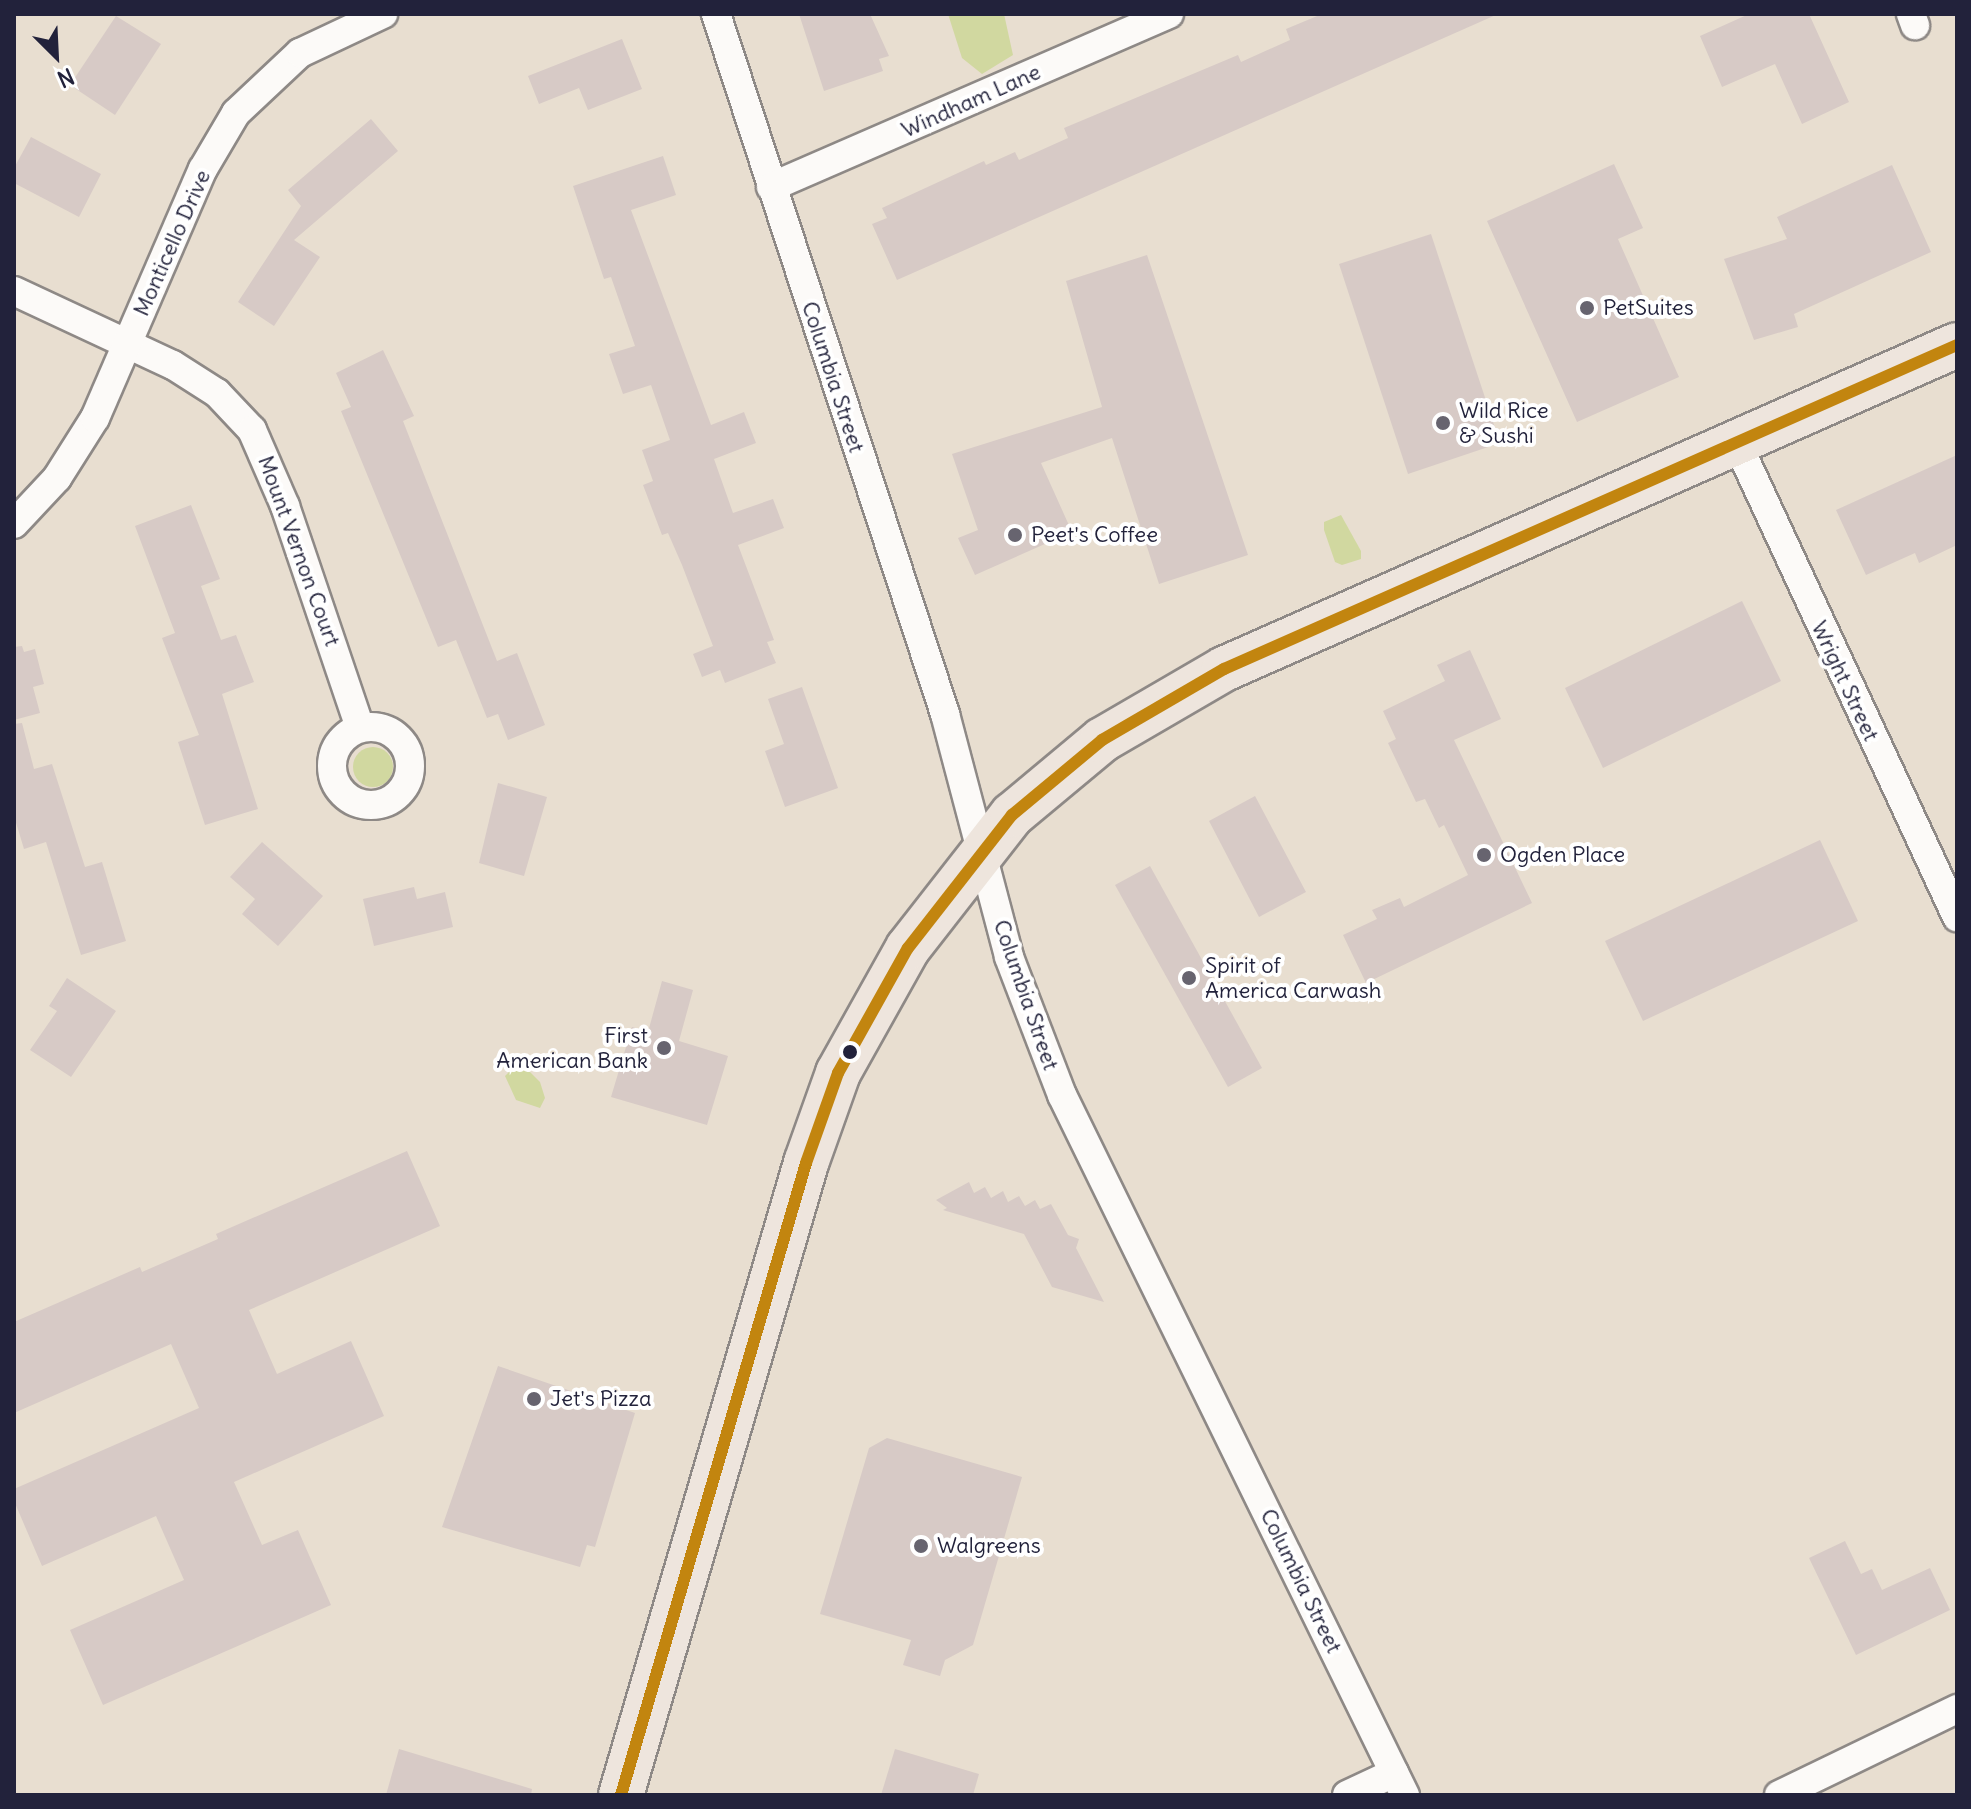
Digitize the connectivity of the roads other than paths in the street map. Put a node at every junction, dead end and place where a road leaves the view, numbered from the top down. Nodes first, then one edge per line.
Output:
1 (383, 14) edge
2 (716, 14) edge
3 (1169, 14) edge
4 (771, 187) junction
5 (14, 291) edge
6 (128, 344) junction
7 (1957, 345) edge
8 (1737, 443) junction
9 (14, 524) edge
10 (360, 728) dead end
11 (982, 849) junction
12 (1957, 917) edge
13 (1957, 1709) edge
14 (1400, 1784) edge
15 (621, 1795) edge
16 (1347, 1795) edge
17 (1779, 1795) edge

1 - 6 street, Monticello Drive
2 - 4 street, Columbia Street
3 - 4 street, Windham Lane
4 - 11 street, Columbia Street
5 - 6 street, Mount Vernon Court
6 - 9 street, Monticello Drive
6 - 10 street, Mount Vernon Court
7 - 8 main road
8 - 11 main road
8 - 12 street, Wright Street
11 - 14 street, Columbia Street
11 - 15 main road
13 - 17 street
14 - 16 street

